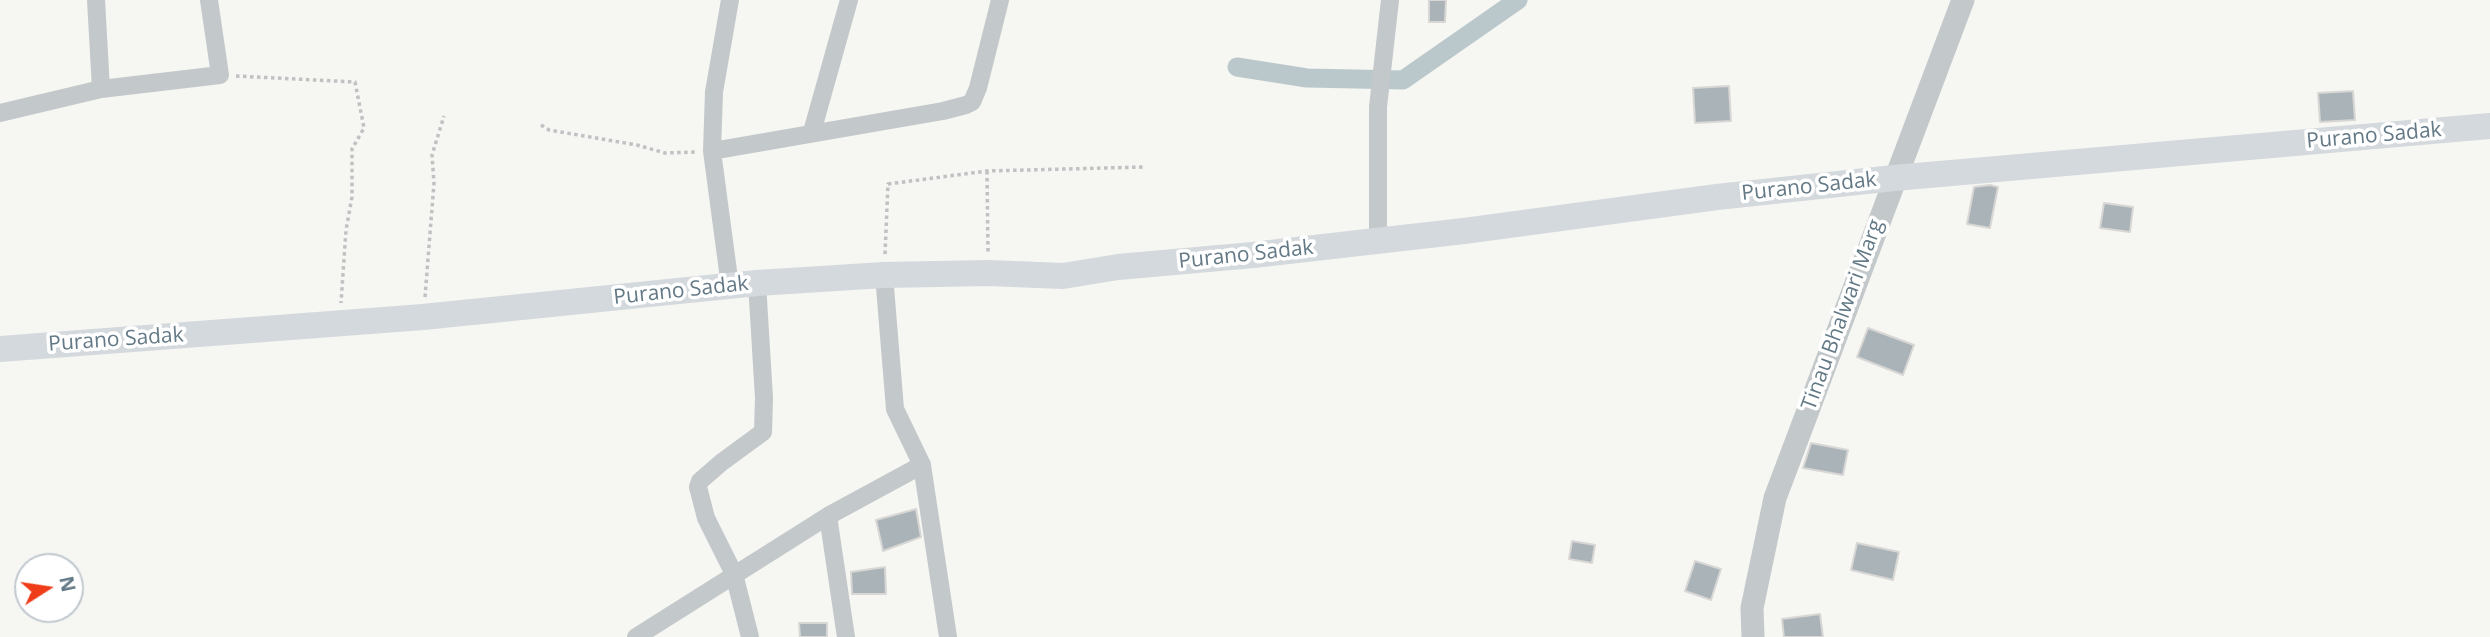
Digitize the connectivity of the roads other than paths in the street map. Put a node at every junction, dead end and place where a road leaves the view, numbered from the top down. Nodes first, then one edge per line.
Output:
1 (96, 0) edge
2 (209, 0) edge
3 (730, 0) edge
4 (849, 0) edge
5 (1000, 0) edge
6 (1390, 0) edge
7 (1963, 0) edge
8 (101, 89) junction
9 (0, 113) edge
10 (2490, 126) edge
11 (812, 132) junction
12 (712, 151) junction
13 (1894, 178) junction
14 (1378, 241) junction
15 (884, 275) junction
16 (757, 283) junction
17 (730, 286) junction
18 (0, 349) edge
19 (922, 465) junction
20 (828, 516) junction
21 (734, 574) junction
22 (636, 637) edge
23 (750, 637) edge
24 (846, 637) edge
25 (948, 637) edge
26 (1754, 637) edge

1 - 8 street
2 - 8 street
3 - 12 street
4 - 11 street
5 - 11 street
6 - 14 street
7 - 13 street, Tinau Bhalwari Marg
8 - 9 street
10 - 13 main road, Purano Sadak
11 - 12 street
12 - 17 street
13 - 14 main road, Purano Sadak
13 - 26 street, Tinau Bhalwari Marg
14 - 15 main road, Purano Sadak
15 - 16 main road, Purano Sadak
15 - 19 street
16 - 17 main road, Purano Sadak
16 - 21 street
17 - 18 main road, Purano Sadak
19 - 20 street
19 - 25 street
20 - 21 street
20 - 24 street
21 - 22 street
21 - 23 street

